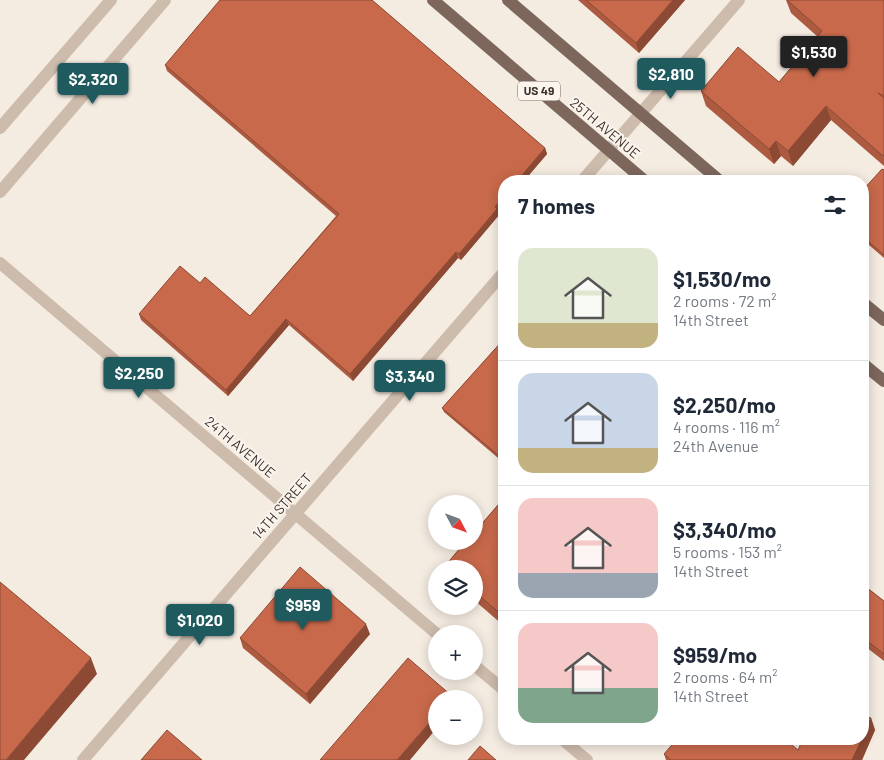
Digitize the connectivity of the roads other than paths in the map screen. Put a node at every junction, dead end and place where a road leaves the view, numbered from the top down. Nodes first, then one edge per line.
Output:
1 (111, 0) edge
2 (165, 0) edge
3 (433, 0) edge
4 (508, 0) edge
5 (739, 0) edge
6 (640, 114) junction
7 (0, 128) edge
8 (609, 151) junction
9 (587, 175) edge
10 (638, 175) edge
11 (713, 175) edge
12 (0, 192) edge
13 (0, 263) edge
14 (498, 279) edge
15 (869, 308) edge
16 (884, 320) edge
17 (869, 369) edge
18 (884, 381) edge
19 (295, 514) junction
20 (428, 626) edge
21 (483, 672) edge
22 (498, 685) edge
23 (569, 745) edge
24 (83, 760) edge
25 (587, 760) edge

1 - 7 street
2 - 12 street
3 - 8 main road, 25TH AVENUE / US 49
4 - 6 main road
5 - 6 street
6 - 8 street
6 - 11 main road
8 - 9 street
8 - 10 main road, 25TH AVENUE / US 49
13 - 19 street, 24TH AVENUE
14 - 19 street, 14TH STREET
15 - 16 main road
17 - 18 main road
19 - 20 street, 24TH AVENUE
19 - 24 street, 14TH STREET
21 - 22 street
23 - 25 street

